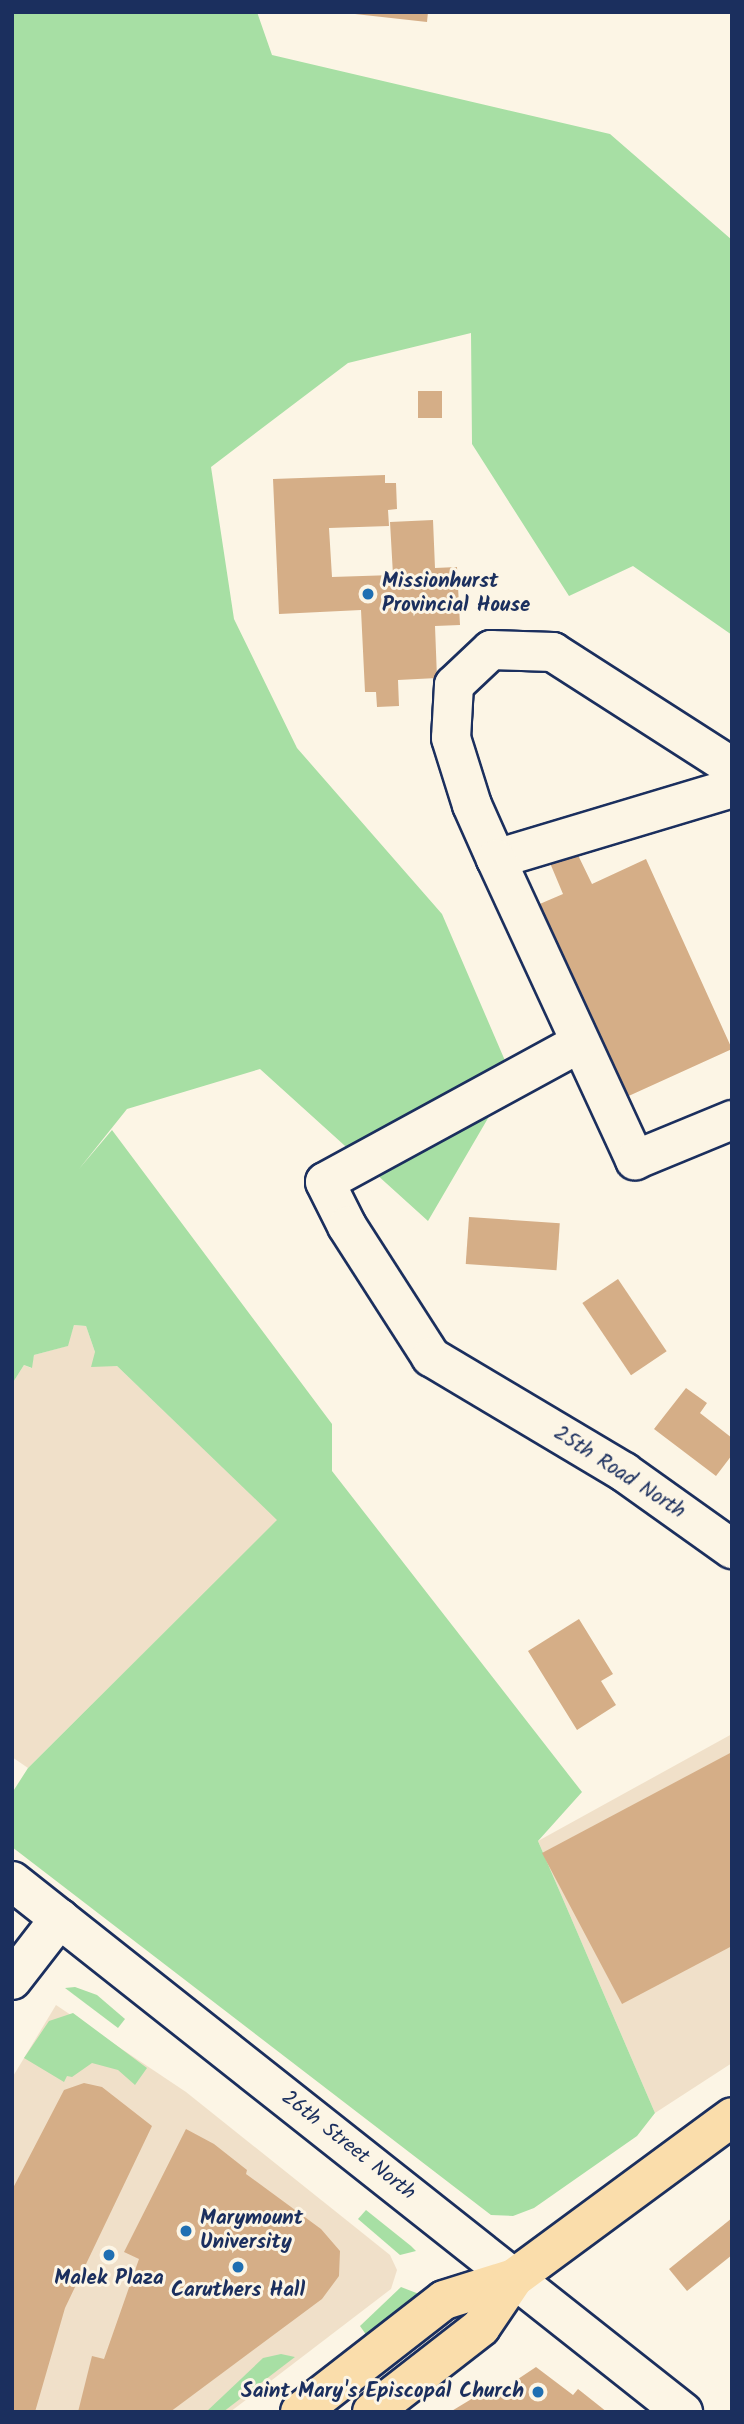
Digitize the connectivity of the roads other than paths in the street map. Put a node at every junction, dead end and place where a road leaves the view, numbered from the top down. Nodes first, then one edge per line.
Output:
1 (732, 767) edge
2 (732, 788) edge
3 (496, 859) junction
4 (578, 1044) junction
5 (732, 1120) edge
6 (732, 1549) edge
7 (12, 1881) edge
8 (60, 1918) junction
9 (12, 1980) edge
10 (732, 2117) edge
11 (514, 2278) junction
12 (300, 2412) edge
13 (372, 2412) edge
14 (683, 2412) edge

1 - 3 street
2 - 3 street
3 - 4 street
4 - 5 street
4 - 6 street, 25th Road North
7 - 8 street, 26th Street North
8 - 9 street
8 - 11 street, 26th Street North
10 - 11 main road
11 - 12 main road
11 - 13 main road
11 - 14 street, 26th Street North

